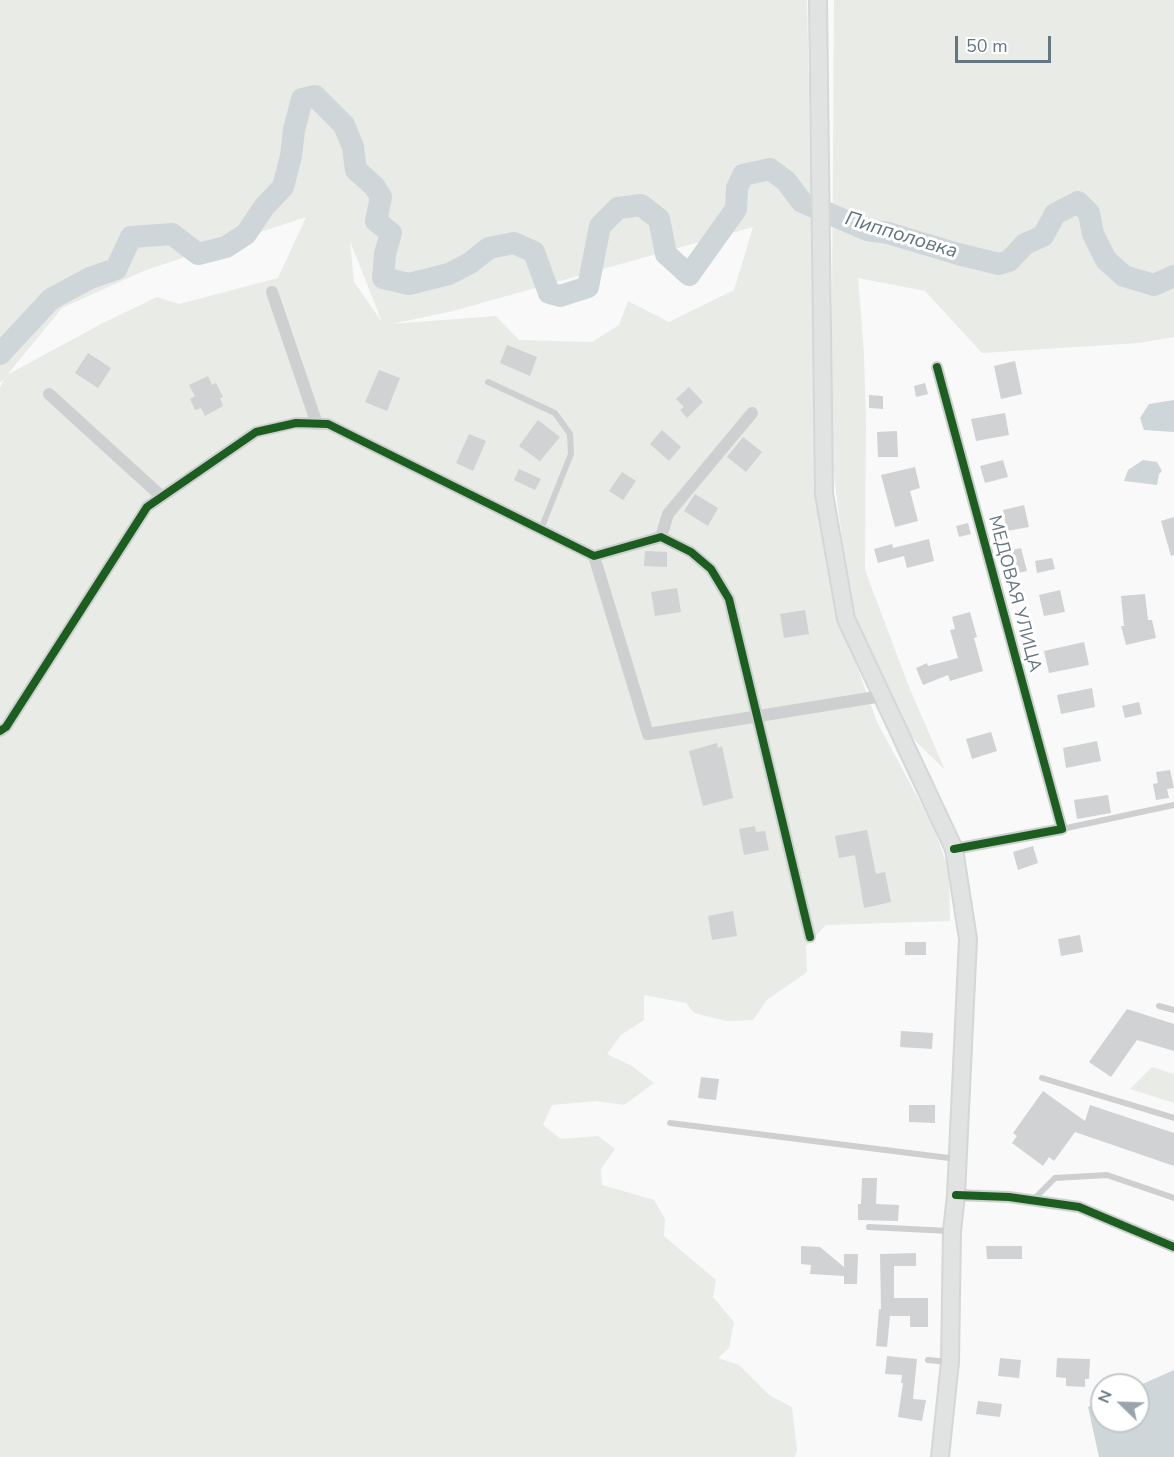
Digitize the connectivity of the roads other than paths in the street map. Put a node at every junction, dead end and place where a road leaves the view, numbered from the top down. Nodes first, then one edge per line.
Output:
1 (818, 0) edge
2 (272, 292) dead end
3 (937, 367) dead end
4 (488, 382) dead end
5 (49, 394) dead end
6 (752, 413) dead end
7 (317, 424) junction
8 (161, 496) junction
9 (541, 529) junction
10 (661, 537) junction
11 (594, 556) junction
12 (882, 696) junction
13 (758, 715) junction
14 (0, 731) edge
15 (1174, 805) edge
16 (1062, 830) junction
17 (954, 849) junction
18 (810, 937) dead end
19 (1159, 1006) dead end
20 (1174, 1010) edge
21 (1042, 1078) dead end
22 (1174, 1118) edge
23 (670, 1123) dead end
24 (957, 1159) junction
25 (956, 1195) junction
26 (1174, 1198) edge
27 (1033, 1200) junction
28 (869, 1227) dead end
29 (952, 1231) junction
30 (1173, 1244) edge
31 (928, 1360) dead end
32 (950, 1362) junction
33 (940, 1457) edge

1 - 12 main road
2 - 7 street
3 - 16 street, МЕДОВАЯ УЛИЦА
4 - 9 lane
5 - 8 street
6 - 10 street
7 - 8 street
7 - 9 street
8 - 14 street
9 - 11 street
10 - 11 street
10 - 13 street
11 - 13 street
12 - 13 street
12 - 17 main road
13 - 18 street
15 - 16 lane
16 - 17 street
17 - 24 main road
19 - 20 lane
21 - 22 lane
23 - 24 lane
24 - 25 main road
25 - 27 street
25 - 29 main road
26 - 27 lane
27 - 30 street
28 - 29 lane
29 - 32 main road
31 - 32 lane
32 - 33 main road

